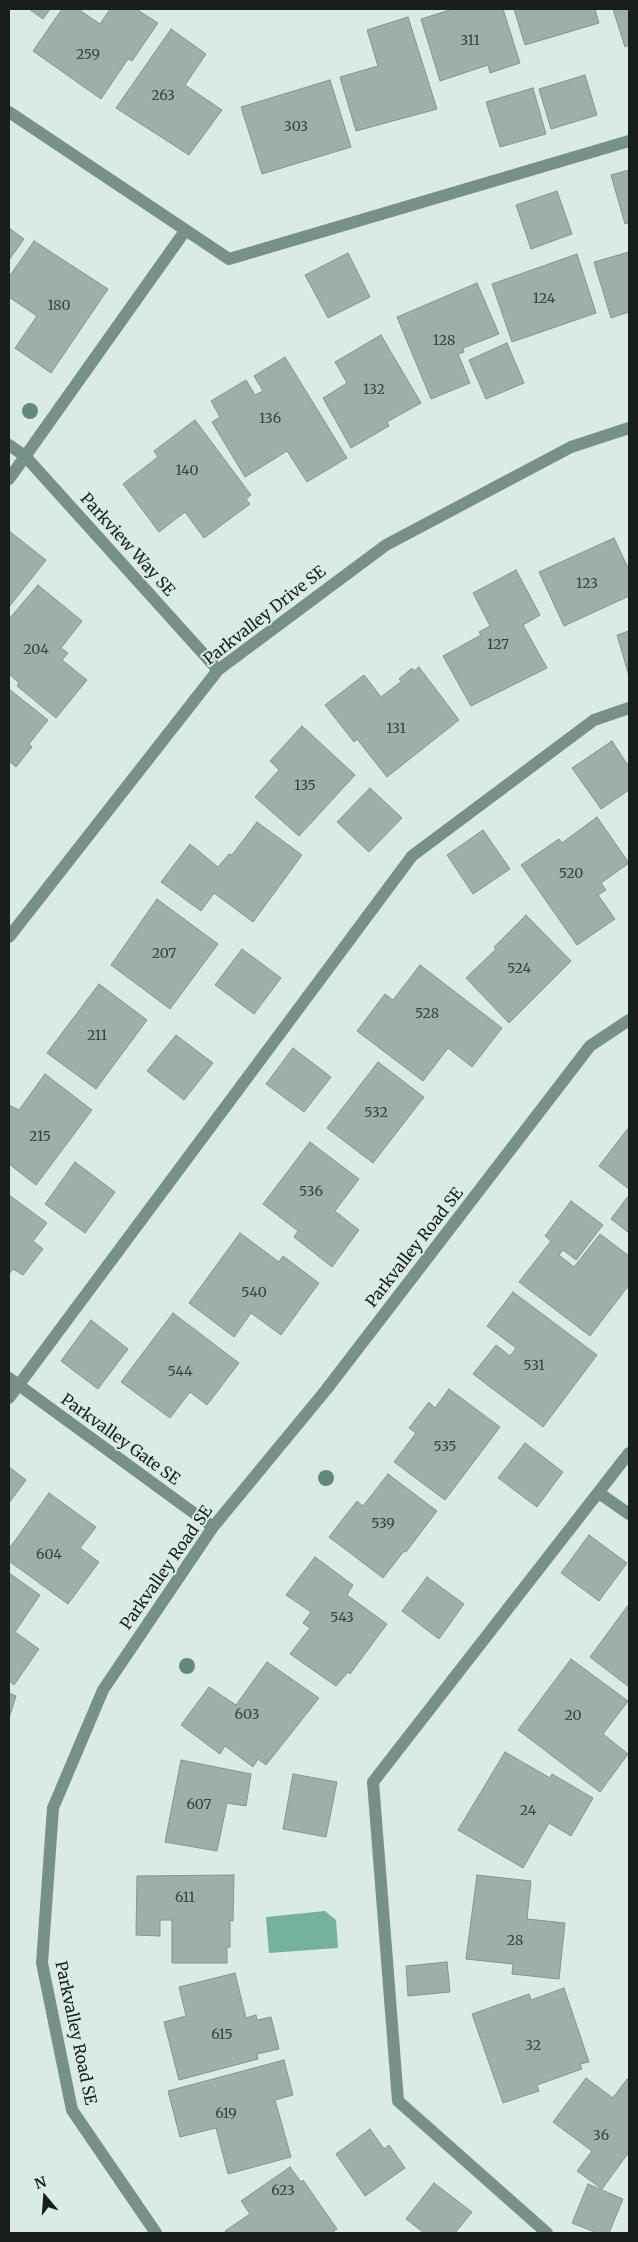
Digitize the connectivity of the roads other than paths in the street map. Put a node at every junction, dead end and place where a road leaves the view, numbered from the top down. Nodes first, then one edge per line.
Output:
1 (9, 112) edge
2 (629, 141) edge
3 (185, 231) junction
4 (629, 428) edge
5 (9, 445) edge
6 (25, 456) junction
7 (9, 479) edge
8 (218, 670) junction
9 (629, 708) edge
10 (9, 937) edge
11 (629, 1020) edge
12 (14, 1382) edge
13 (9, 1398) edge
14 (629, 1453) edge
15 (599, 1493) junction
16 (629, 1514) edge
17 (213, 1527) junction
18 (156, 2233) edge
19 (547, 2233) edge

1 - 3 street
2 - 3 street
3 - 6 street
4 - 8 street, Parkvalley Drive SE
5 - 6 street, Parkview Way SE
6 - 7 street
6 - 8 street, Parkview Way SE
8 - 10 street, Parkvalley Drive SE
9 - 12 street
11 - 17 street, Parkvalley Road SE
12 - 13 street
12 - 17 street, Parkvalley Gate SE
14 - 15 street
15 - 16 street
15 - 19 street
17 - 18 street, Parkvalley Road SE

